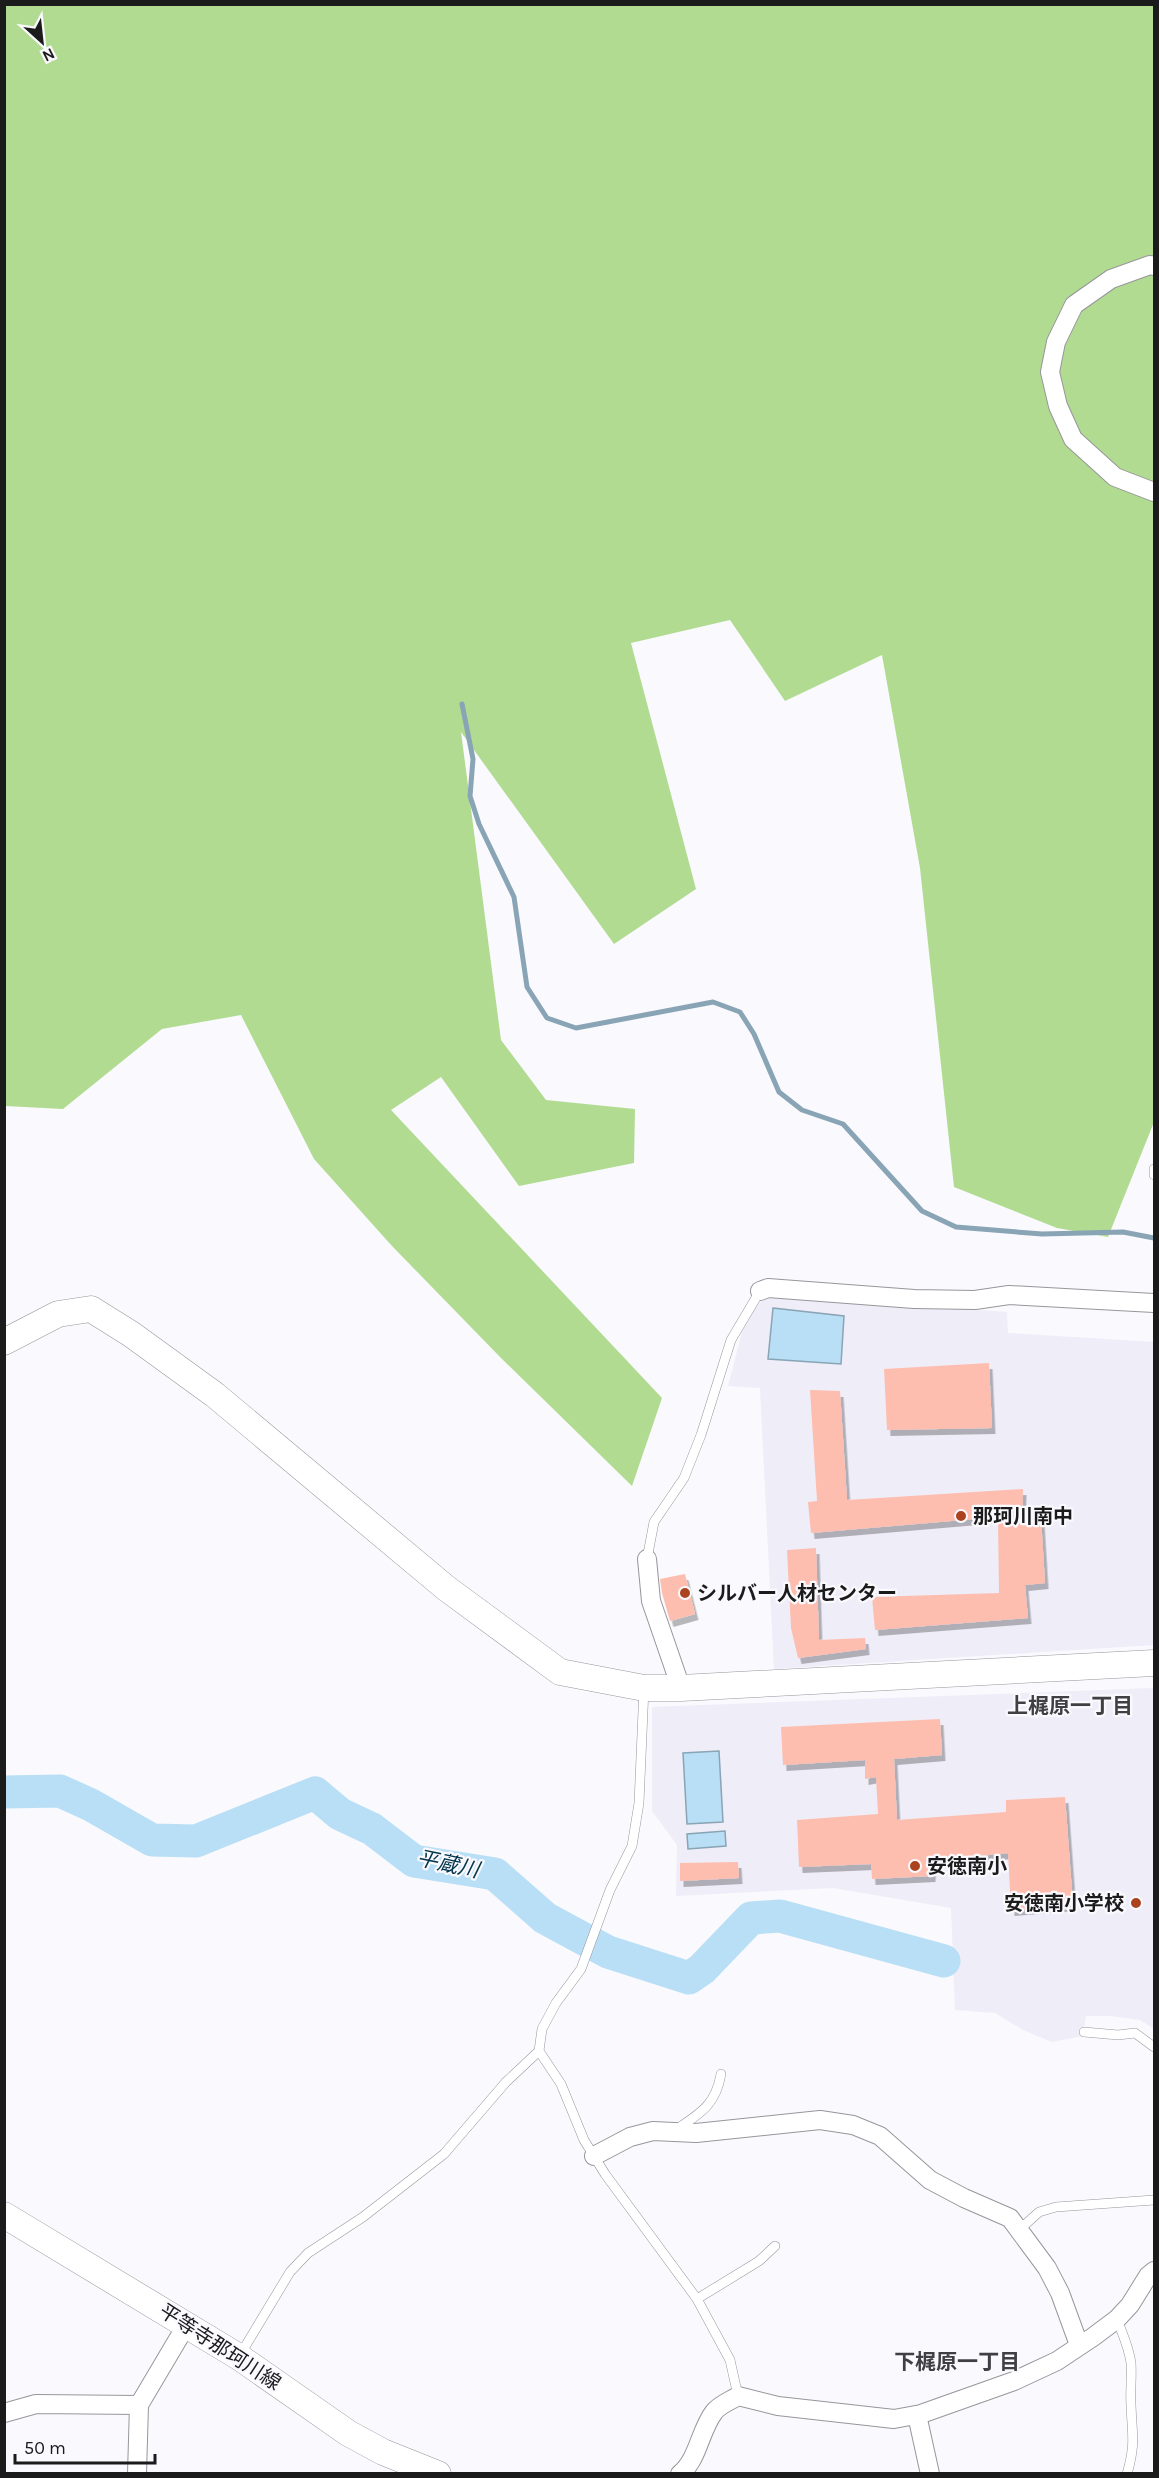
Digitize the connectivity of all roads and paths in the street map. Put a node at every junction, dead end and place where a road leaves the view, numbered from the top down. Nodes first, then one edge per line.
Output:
1 (1155, 266) edge
2 (1155, 492) edge
3 (1155, 1169) edge
4 (1155, 1175) edge
5 (760, 1291) joint
6 (1155, 1303) edge
7 (4, 1341) edge
8 (647, 1559) joint
9 (1155, 1663) edge
10 (644, 1688) junction
11 (681, 1688) junction
12 (1084, 2032) dead end
13 (1155, 2047) edge
14 (539, 2051) junction
15 (721, 2074) dead end
16 (670, 2133) junction
17 (594, 2156) junction
18 (1155, 2200) edge
19 (4, 2216) edge
20 (1019, 2230) junction
21 (775, 2246) dead end
22 (1155, 2271) edge
23 (697, 2299) junction
24 (1117, 2319) junction
25 (187, 2324) junction
26 (1079, 2345) junction
27 (239, 2357) junction
28 (738, 2396) junction
29 (139, 2405) junction
30 (4, 2413) edge
31 (917, 2415) junction
32 (137, 2474) edge
33 (438, 2474) edge
34 (680, 2474) edge
35 (930, 2474) edge
36 (1127, 2474) edge

1 - 2 street
3 - 4 lane
5 - 6 street
5 - 8 lane
7 - 10 street
8 - 11 street
9 - 11 street
10 - 11 street
10 - 14 lane
12 - 13 lane
14 - 17 lane
14 - 27 lane
15 - 16 lane
16 - 17 street
16 - 20 street
17 - 23 lane
18 - 20 lane
19 - 25 street, 平等寺那珂川線
20 - 26 street
21 - 23 lane
22 - 24 street
23 - 28 lane
24 - 26 street
24 - 36 lane
25 - 27 street, 平等寺那珂川線
25 - 29 street
26 - 31 street
27 - 33 street, 平等寺那珂川線
28 - 31 street
28 - 34 street
29 - 30 street
29 - 32 street
31 - 35 street

